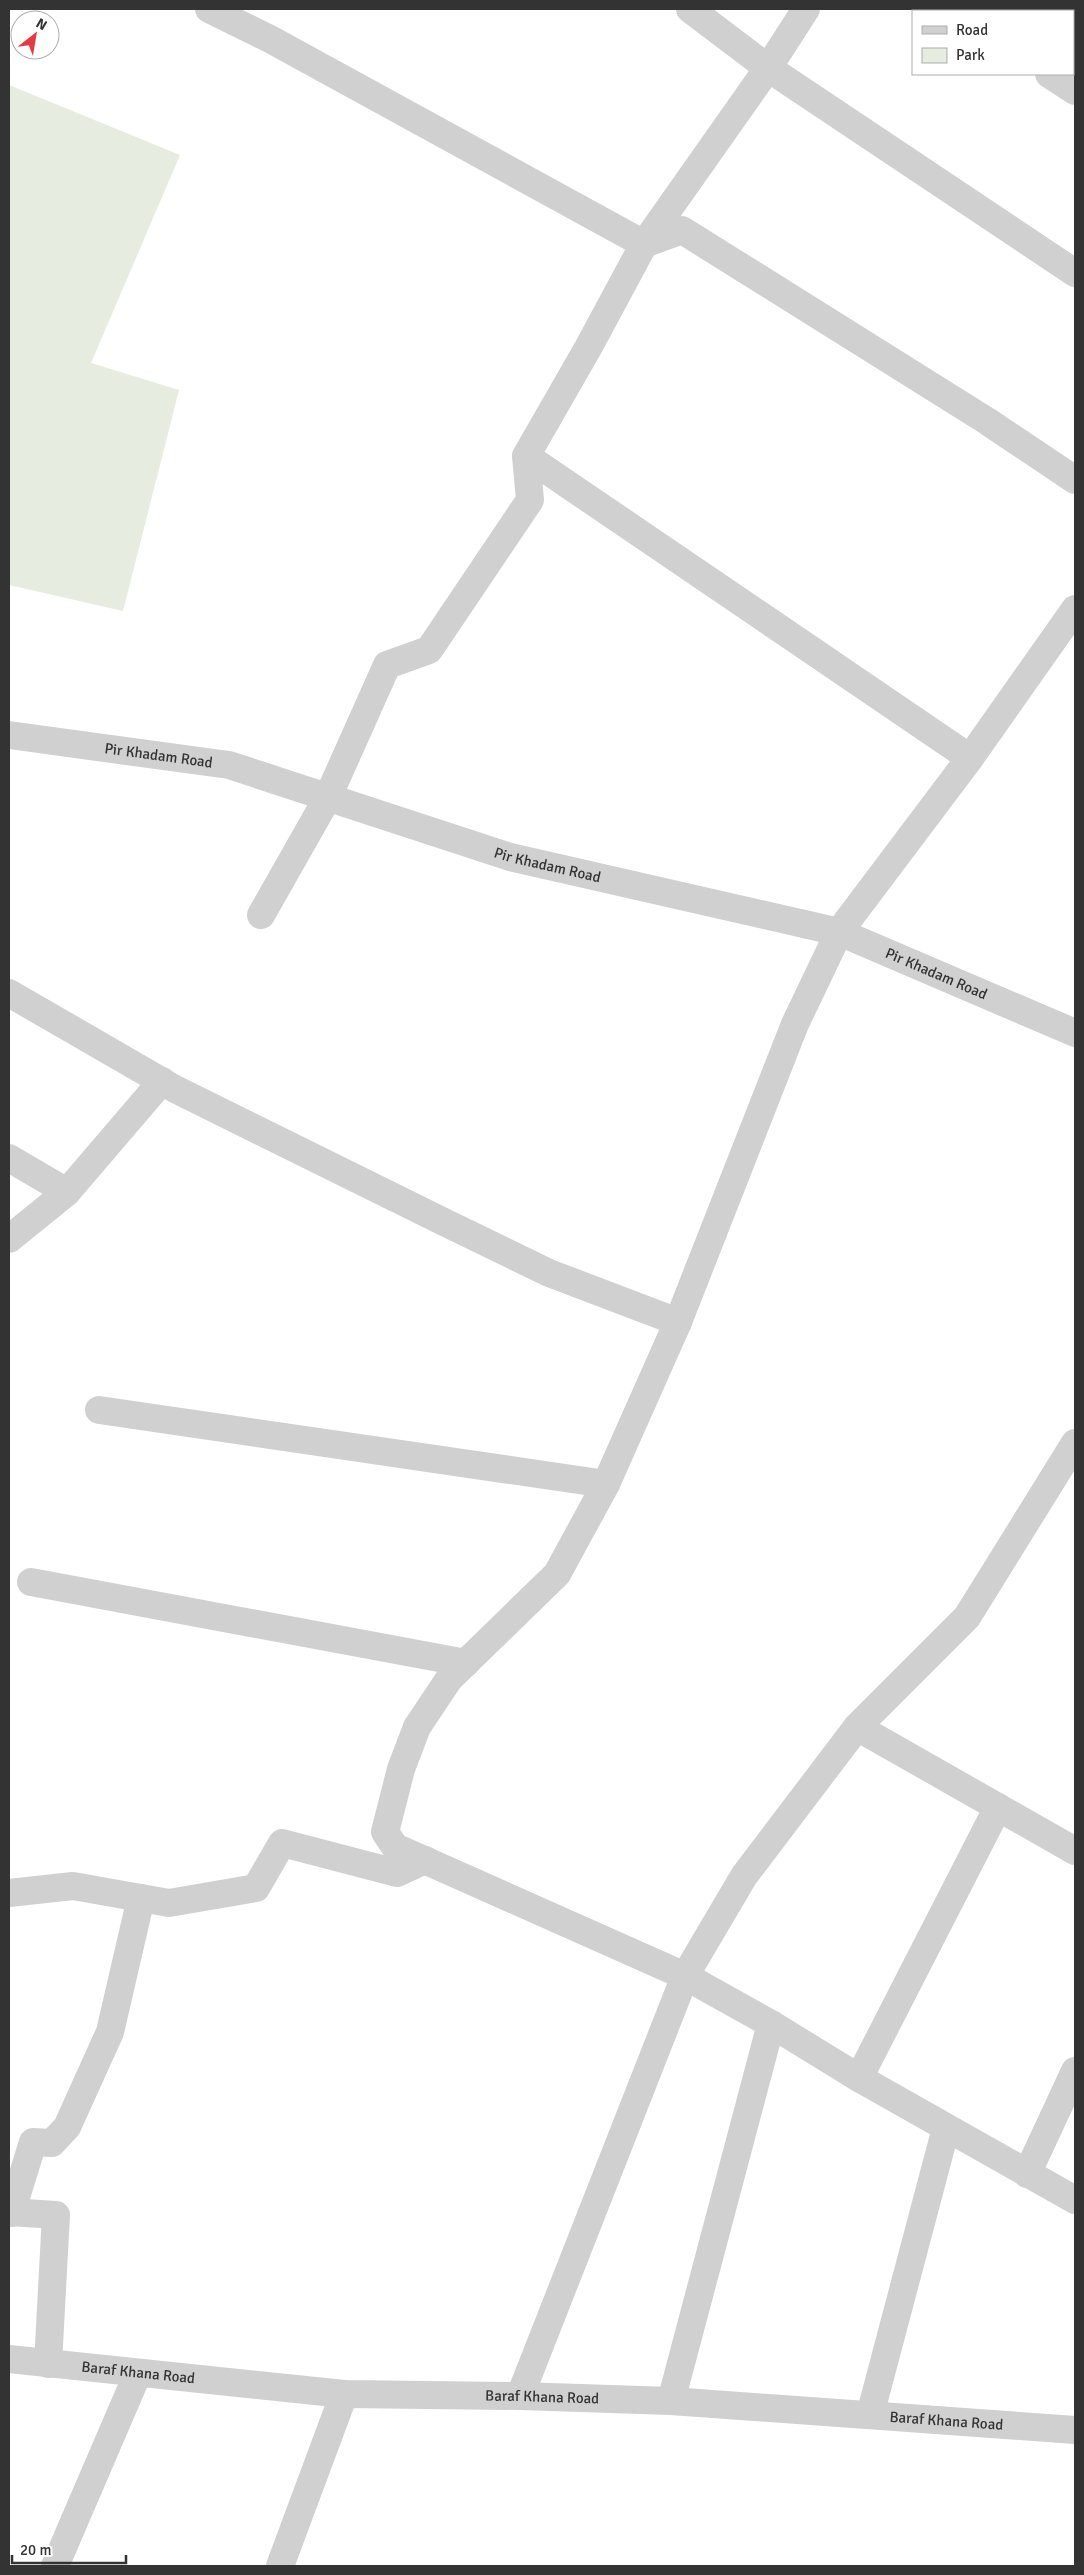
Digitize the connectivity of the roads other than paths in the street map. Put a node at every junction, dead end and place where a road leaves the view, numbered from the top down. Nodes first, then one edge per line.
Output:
1 (209, 9) edge
2 (690, 9) edge
3 (806, 9) edge
4 (768, 68) junction
5 (1051, 75) edge
6 (1075, 91) edge
7 (644, 244) junction
8 (1075, 273) edge
9 (526, 456) junction
10 (1075, 480) edge
11 (1075, 609) edge
12 (9, 735) edge
13 (970, 758) junction
14 (328, 796) junction
15 (261, 915) dead end
16 (839, 932) junction
17 (9, 994) edge
18 (1075, 1033) edge
19 (162, 1081) junction
20 (9, 1158) edge
21 (67, 1192) junction
22 (9, 1239) edge
23 (678, 1322) junction
24 (99, 1410) dead end
25 (1075, 1443) edge
26 (606, 1484) junction
27 (31, 1582) dead end
28 (466, 1663) junction
29 (857, 1727) junction
30 (998, 1807) junction
31 (1075, 1850) edge
32 (425, 1860) junction
33 (9, 1893) edge
34 (142, 1898) junction
35 (685, 1976) junction
36 (771, 2024) junction
37 (1075, 2071) edge
38 (859, 2078) junction
39 (946, 2128) junction
40 (1027, 2174) junction
41 (1075, 2200) edge
42 (10, 2213) edge
43 (9, 2359) edge
44 (48, 2364) junction
45 (138, 2374) junction
46 (344, 2394) junction
47 (520, 2396) junction
48 (671, 2401) junction
49 (870, 2415) junction
50 (1075, 2430) edge
51 (55, 2566) edge
52 (280, 2566) edge

1 - 7 street
2 - 4 street
3 - 4 street
4 - 7 street
4 - 8 street
5 - 6 street
7 - 9 street
7 - 10 street
9 - 13 street
9 - 14 street
11 - 13 street
12 - 14 street, Pir Khadam Road
13 - 16 street
14 - 15 street
14 - 16 street, Pir Khadam Road
16 - 18 street, Pir Khadam Road
16 - 23 street
17 - 19 street
19 - 21 street
19 - 23 street
20 - 21 street
21 - 22 street
23 - 26 street
24 - 26 street
25 - 29 street
26 - 28 street
27 - 28 street
28 - 32 street
29 - 30 street
29 - 35 street
30 - 31 street
30 - 38 street
32 - 34 street
32 - 35 street
33 - 34 street
34 - 42 street
35 - 36 street
35 - 47 street
36 - 38 street
36 - 48 street
37 - 40 street
38 - 39 street
39 - 40 street
39 - 49 street
40 - 41 street
42 - 44 street
43 - 44 street, Baraf Khana Road
44 - 45 street, Baraf Khana Road
45 - 46 street, Baraf Khana Road
45 - 51 street
46 - 47 street, Baraf Khana Road
46 - 52 street
47 - 48 street, Baraf Khana Road
48 - 49 street, Baraf Khana Road
49 - 50 street, Baraf Khana Road

